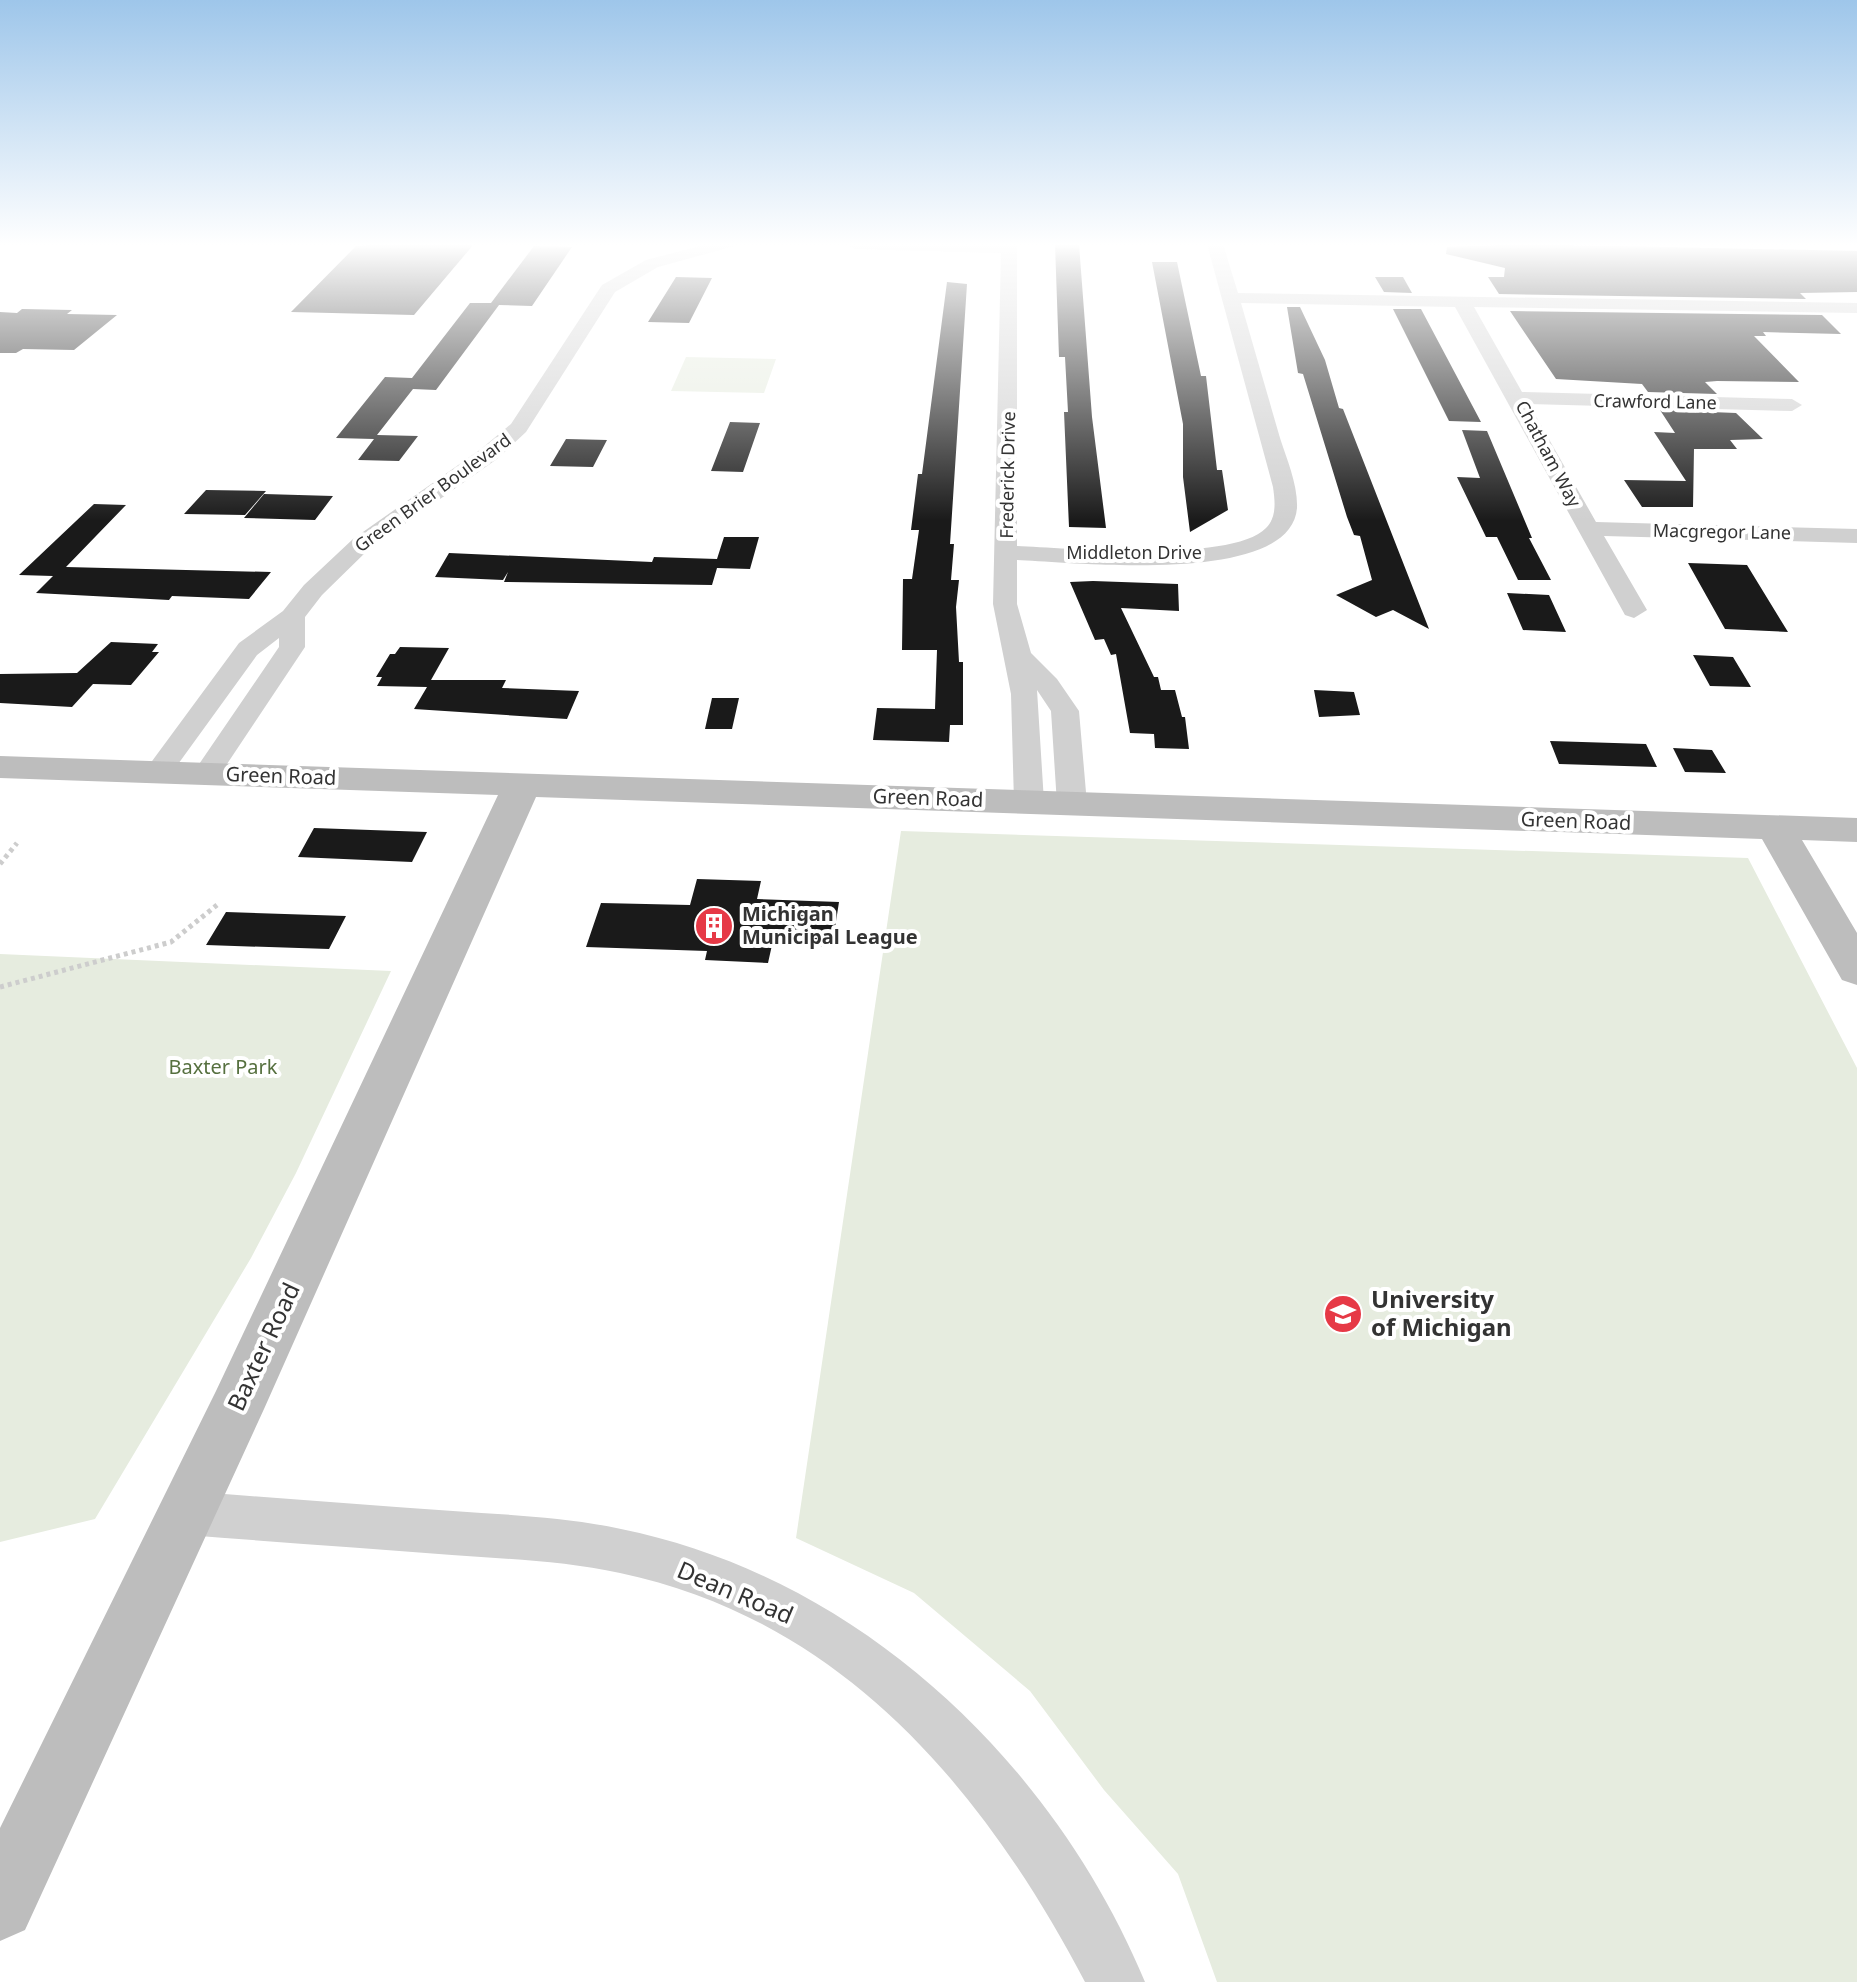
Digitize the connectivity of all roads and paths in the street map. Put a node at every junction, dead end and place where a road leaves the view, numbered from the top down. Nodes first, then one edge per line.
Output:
1 (577, 336) edge
2 (1009, 336) edge
3 (1241, 336) edge
4 (1482, 336) edge
5 (1518, 398) junction
6 (1792, 405) dead end
7 (1588, 529) junction
8 (1857, 536) edge
9 (1260, 543) junction
10 (1007, 553) junction
11 (1284, 556) dead end
12 (1634, 610) dead end
13 (292, 616) junction
14 (1018, 655) junction
15 (0, 767) edge
16 (158, 772) junction
17 (207, 773) junction
18 (522, 785) junction
19 (1029, 802) junction
20 (1072, 804) junction
21 (1775, 827) junction
22 (1857, 830) edge
23 (17, 843) dead end
24 (0, 864) edge
25 (217, 905) dead end
26 (1857, 970) edge
27 (0, 987) edge
28 (187, 1513) junction
29 (0, 1905) edge
30 (1116, 1982) edge

1 - 13 street, Green Brier Boulevard
2 - 10 street, Frederick Drive
3 - 9 street
4 - 5 street, Chatham Way
5 - 6 street, Crawford Lane
5 - 7 street, Chatham Way
7 - 8 street, Macgregor Lane
7 - 12 street, Chatham Way
9 - 10 street, Middleton Drive
9 - 11 street
10 - 14 street, Frederick Drive
13 - 16 street, Green Brier Boulevard
13 - 17 street
14 - 19 street, Frederick Drive
14 - 20 street, Frederick Drive
15 - 16 street, Green Road
16 - 17 street, Green Road
17 - 18 street, Green Road
18 - 19 street, Green Road
18 - 28 street, Baxter Road
19 - 20 street, Green Road
20 - 21 street, Green Road
21 - 22 street, Green Road
21 - 26 street
23 - 24 path
25 - 27 path
28 - 29 street, Baxter Road
28 - 30 street, Dean Road

